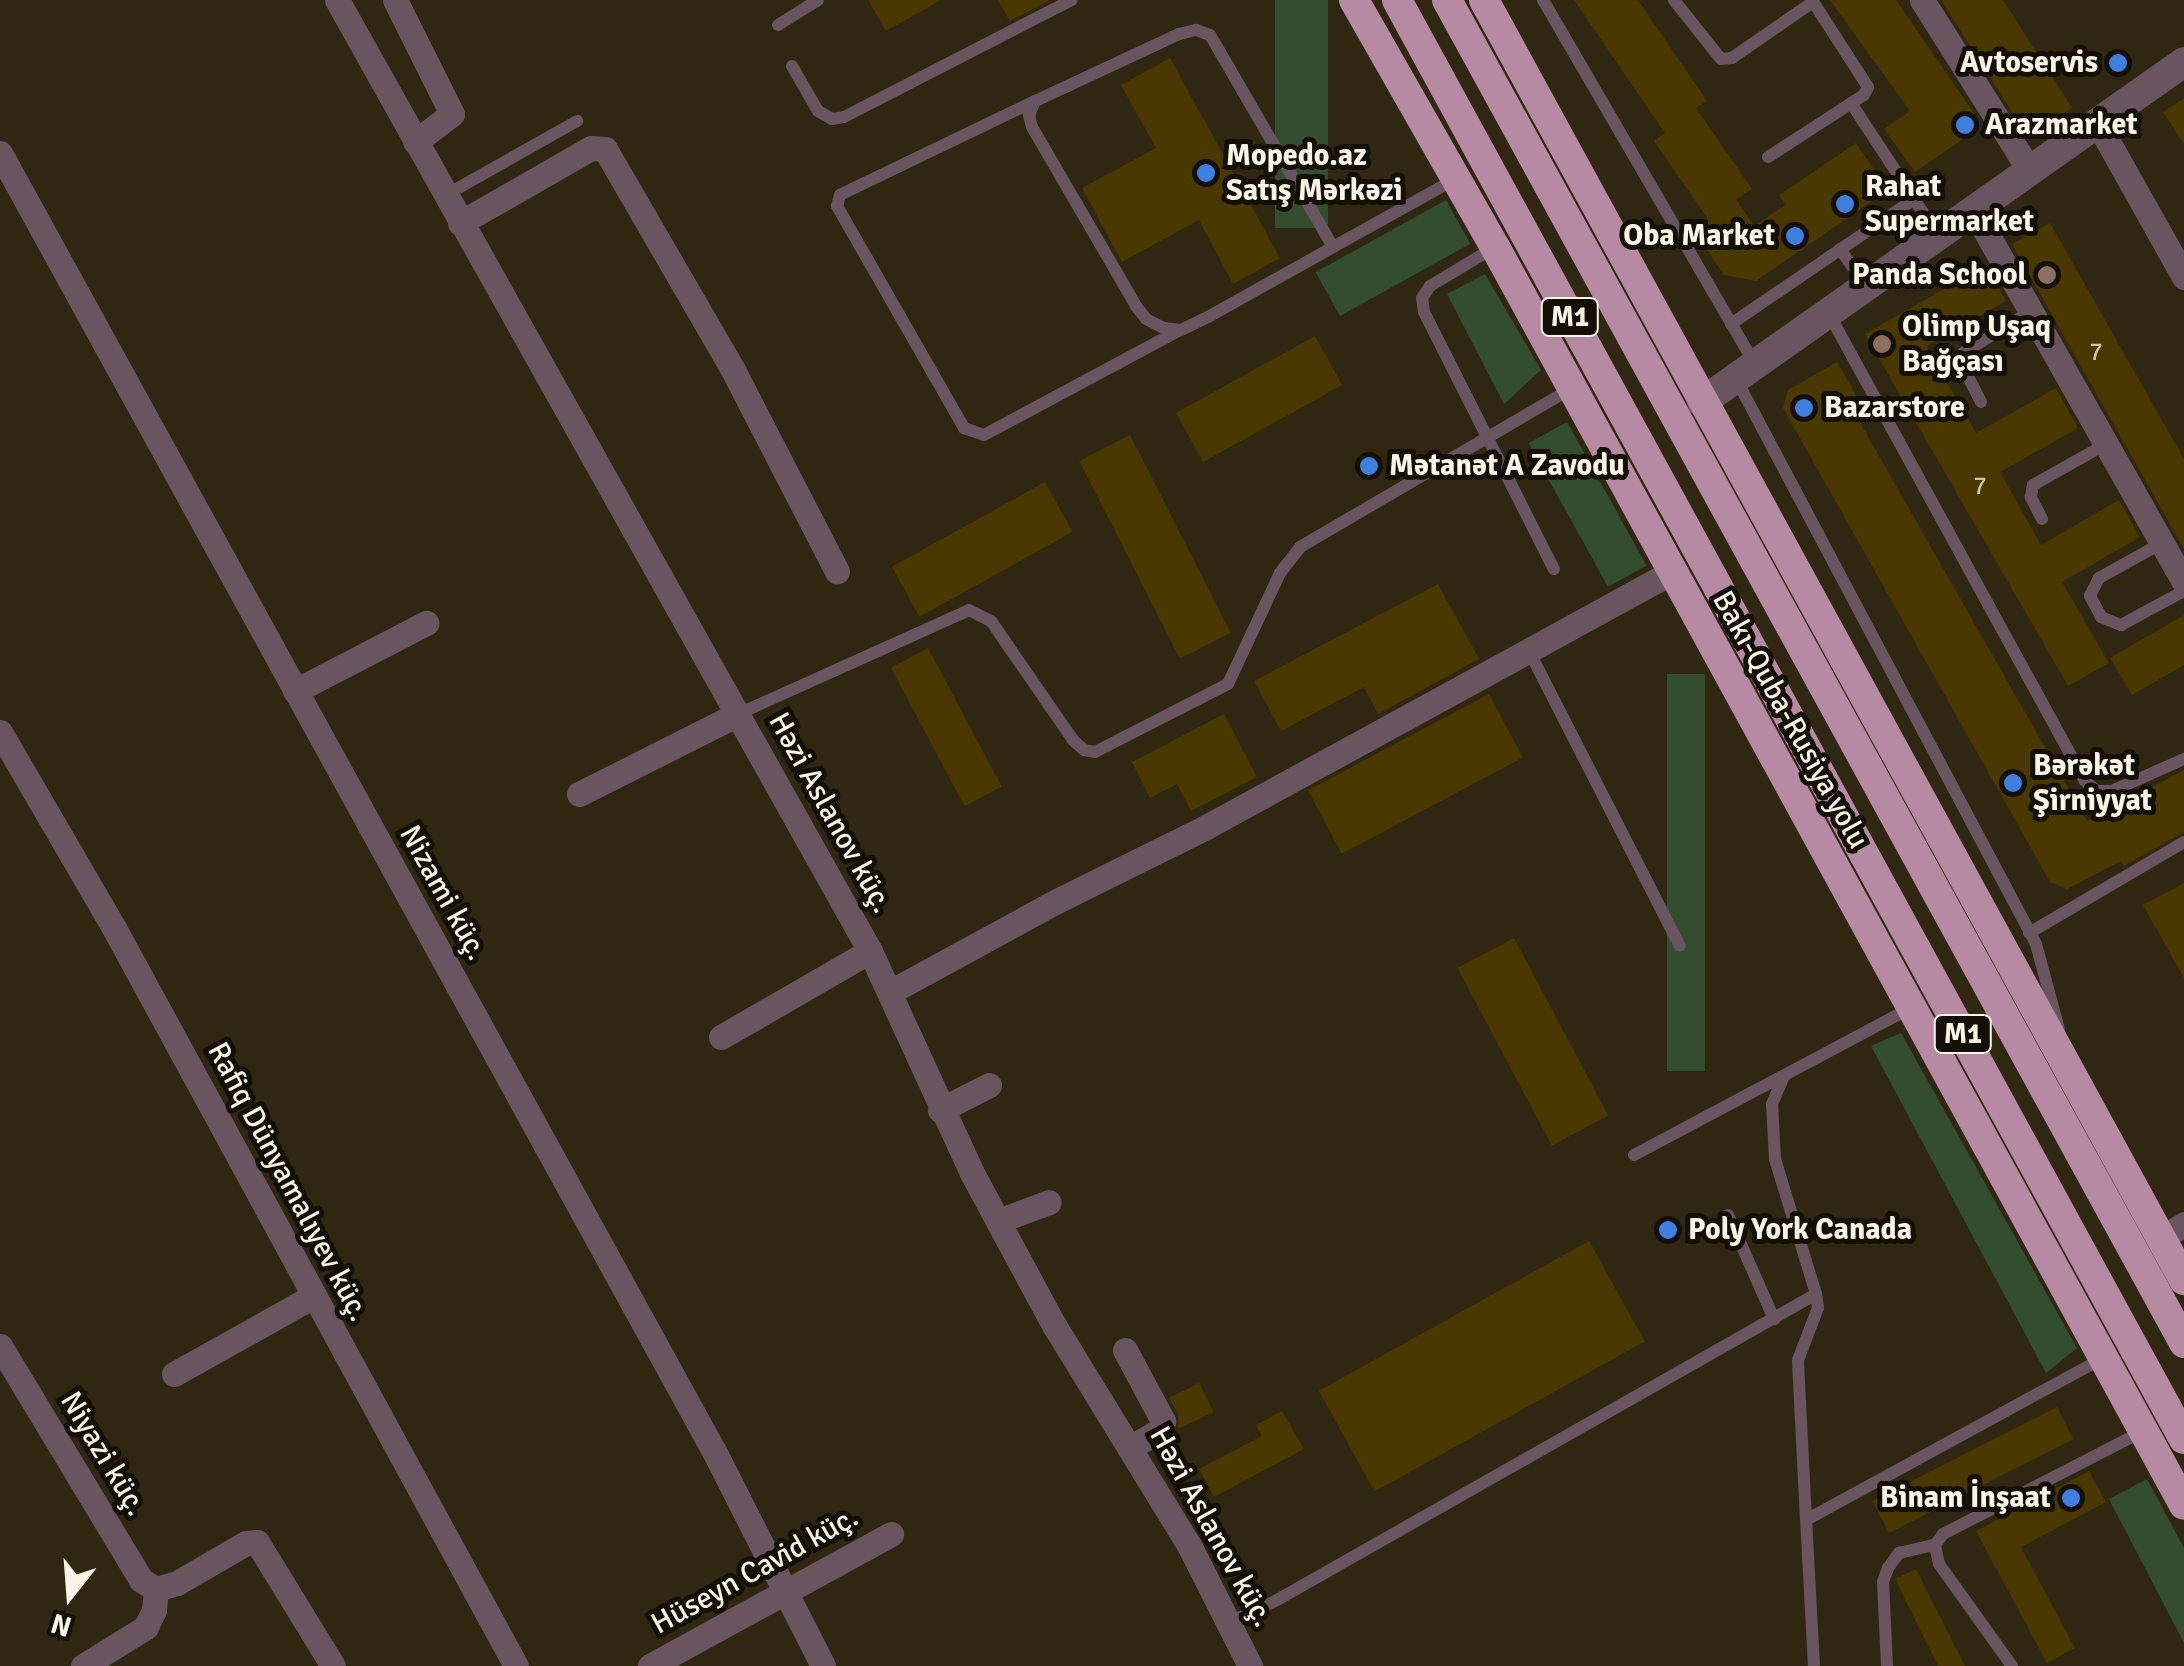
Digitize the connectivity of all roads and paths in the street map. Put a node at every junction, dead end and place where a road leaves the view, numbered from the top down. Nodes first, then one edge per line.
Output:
1 (337, 0) edge
2 (396, 0) edge
3 (818, 0) edge
4 (1072, 0) edge
5 (1354, 0) edge
6 (1397, 0) edge
7 (1447, 0) edge
8 (1484, 0) edge
9 (1542, 0) edge
10 (1674, 0) edge
11 (1922, 0) edge
12 (1813, 1) edge
13 (778, 24) dead end
14 (2184, 62) edge
15 (792, 66) dead end
16 (1035, 101) junction
17 (1851, 103) junction
18 (577, 121) dead end
19 (2096, 122) junction
20 (415, 142) junction
21 (0, 154) edge
22 (1768, 158) dead end
23 (2029, 169) junction
24 (1454, 180) junction
25 (444, 196) junction
26 (1914, 199) junction
27 (1973, 208) junction
28 (460, 223) junction
29 (1937, 234) junction
30 (1333, 247) junction
31 (1495, 247) junction
32 (1840, 249) junction
33 (2184, 278) edge
34 (1866, 286) junction
35 (2031, 311) junction
36 (1828, 313) junction
37 (1731, 324) junction
38 (1180, 330) junction
39 (1745, 372) junction
40 (1572, 388) junction
41 (1702, 402) junction
42 (1981, 402) dead end
43 (1486, 440) junction
44 (2106, 444) junction
45 (2042, 519) dead end
46 (2162, 543) junction
47 (1554, 569) dead end
48 (838, 571) dead end
49 (1672, 572) junction
50 (2184, 582) edge
51 (2184, 591) edge
52 (426, 623) dead end
53 (1529, 651) junction
54 (295, 691) junction
55 (738, 714) junction
56 (0, 732) edge
57 (2184, 759) edge
58 (579, 794) dead end
59 (2184, 842) edge
60 (2029, 932) junction
61 (1680, 946) dead end
62 (870, 951) junction
63 (890, 992) junction
64 (1914, 1007) junction
65 (720, 1037) dead end
66 (2071, 1075) junction
67 (1784, 1076) junction
68 (989, 1084) dead end
69 (940, 1110) junction
70 (1634, 1155) dead end
71 (1050, 1202) dead end
72 (1728, 1215) dead end
73 (998, 1221) junction
74 (2172, 1231) edge
75 (2184, 1280) edge
76 (1816, 1294) junction
77 (312, 1297) junction
78 (1774, 1318) junction
79 (2184, 1343) edge
80 (0, 1346) edge
81 (1125, 1350) dead end
82 (2103, 1358) junction
83 (174, 1374) dead end
84 (2143, 1431) junction
85 (2184, 1439) edge
86 (1131, 1448) junction
87 (2184, 1505) edge
88 (1806, 1520) junction
89 (890, 1534) dead end
90 (1936, 1546) junction
91 (156, 1588) junction
92 (782, 1591) junction
93 (1230, 1622) junction
94 (82, 1666) edge
95 (333, 1666) edge
96 (516, 1666) edge
97 (650, 1666) edge
98 (823, 1666) edge
99 (1250, 1666) edge
100 (1814, 1666) edge
101 (1887, 1666) edge
102 (2012, 1666) edge

1 - 20 street, Həzi Aslanov küç.
2 - 20 street
3 - 13 lane
4 - 15 lane
5 - 24 highway
6 - 85 highway, Bakı-Quba-Rusiya yolu / M1
7 - 79 highway, Bakı-Quba-Rusiya yolu / M1
8 - 41 highway
9 - 37 lane
10 - 12 lane
11 - 23 street
12 - 17 lane
14 - 19 street
16 - 30 lane
16 - 38 lane
16 - 38 lane
17 - 22 lane
17 - 26 lane
18 - 25 lane
19 - 23 street
19 - 33 street
20 - 25 street, Həzi Aslanov küç.
21 - 54 street, Nizami küç.
23 - 27 street
24 - 30 lane
24 - 31 highway
25 - 28 street, Həzi Aslanov küç.
26 - 29 lane
26 - 32 lane
27 - 29 street
27 - 35 street
28 - 48 street
28 - 55 street, Həzi Aslanov küç.
29 - 34 street
30 - 38 lane
31 - 40 highway
31 - 43 lane
32 - 34 lane
32 - 37 lane
34 - 36 street
35 - 42 lane
35 - 44 street
36 - 39 street
36 - 57 lane
37 - 39 lane
39 - 41 street
39 - 60 lane
40 - 43 lane
40 - 49 highway
41 - 66 highway
43 - 47 lane
43 - 55 lane
44 - 45 lane
44 - 46 street
46 - 50 street
46 - 51 lane
49 - 53 street
49 - 64 highway
52 - 54 street
53 - 61 lane
53 - 63 street
54 - 92 street, Nizami küç.
55 - 58 street
55 - 62 street, Həzi Aslanov küç.
56 - 77 street, Rafiq Dünyamalıyev küç.
59 - 60 lane
60 - 66 lane
62 - 63 street, Həzi Aslanov küç.
62 - 65 street
63 - 69 street, Həzi Aslanov küç.
64 - 67 lane
64 - 82 highway
66 - 74 highway
67 - 70 lane
67 - 76 lane
68 - 69 street
69 - 73 street, Həzi Aslanov küç.
71 - 73 street
72 - 78 lane
73 - 86 street, Həzi Aslanov küç.
74 - 75 highway
76 - 78 lane
76 - 88 lane
77 - 83 street
77 - 96 street, Rafiq Dünyamalıyev küç.
78 - 93 lane
80 - 91 street, Niyazi küç.
81 - 86 street
82 - 84 highway
82 - 88 lane
84 - 87 highway
84 - 90 lane
86 - 93 street, Həzi Aslanov küç.
88 - 100 lane
89 - 92 street, Hüseyn Cavid küç.
90 - 101 lane
90 - 102 lane
91 - 94 street
91 - 95 street
92 - 97 street, Hüseyn Cavid küç.
92 - 98 street, Nizami küç.
93 - 99 street, Həzi Aslanov küç.

